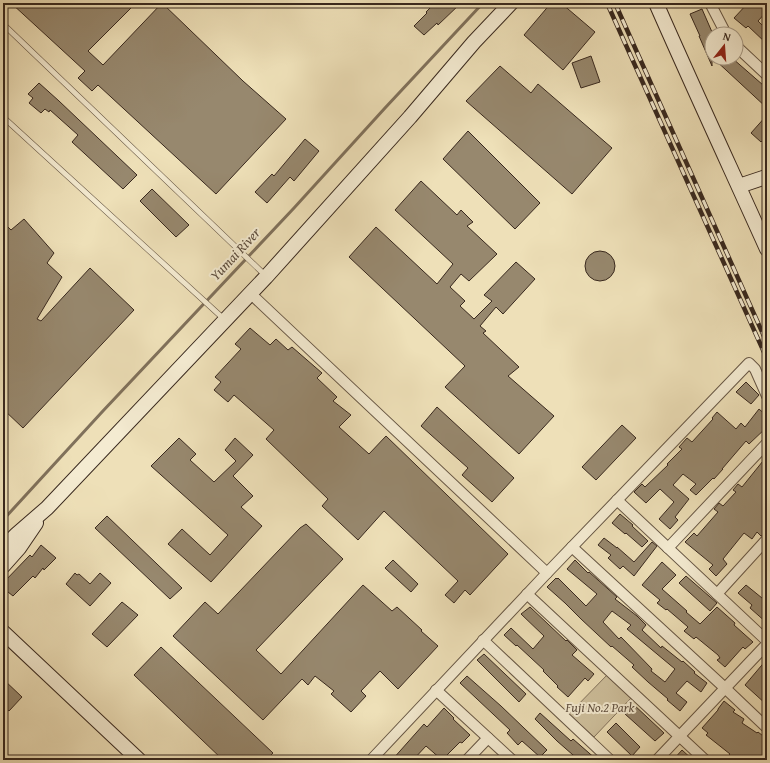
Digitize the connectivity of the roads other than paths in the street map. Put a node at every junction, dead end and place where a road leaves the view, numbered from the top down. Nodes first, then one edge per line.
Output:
1 (511, 3) edge
2 (656, 3) edge
3 (710, 3) edge
4 (3, 24) edge
5 (722, 26) edge
6 (744, 53) edge
7 (767, 75) edge
8 (3, 117) edge
9 (767, 179) edge
10 (739, 186) junction
11 (767, 249) edge
12 (266, 277) junction
13 (251, 294) junction
14 (226, 320) junction
15 (767, 396) edge
16 (767, 443) edge
17 (617, 500) junction
18 (47, 508) junction
19 (767, 540) edge
20 (572, 547) junction
21 (3, 548) edge
22 (668, 548) junction
23 (3, 566) edge
24 (547, 573) junction
25 (527, 594) junction
26 (717, 594) junction
27 (3, 632) edge
28 (483, 640) junction
29 (767, 643) edge
30 (725, 688) junction
31 (436, 690) junction
32 (767, 728) edge
33 (680, 736) junction
34 (488, 738) junction
35 (139, 760) edge
36 (371, 760) edge
37 (467, 760) edge
38 (512, 760) edge
39 (610, 760) edge
40 (657, 760) edge
41 (705, 760) edge

1 - 12 street
2 - 10 street
3 - 5 street
4 - 12 lane
6 - 7 street
8 - 14 lane
9 - 10 street
10 - 11 street
12 - 13 street
13 - 14 street
13 - 24 street
14 - 18 street
15 - 17 street
16 - 22 street
17 - 20 street
17 - 22 street
18 - 21 street
18 - 23 street
19 - 26 street
20 - 24 street
20 - 30 street
22 - 26 street
24 - 25 street
25 - 28 street
25 - 33 street
26 - 29 street
27 - 35 street
28 - 31 street
28 - 39 street
29 - 30 street
30 - 32 street
30 - 33 street
31 - 34 street
31 - 36 street
33 - 40 street
33 - 41 street
34 - 37 street
34 - 38 street

